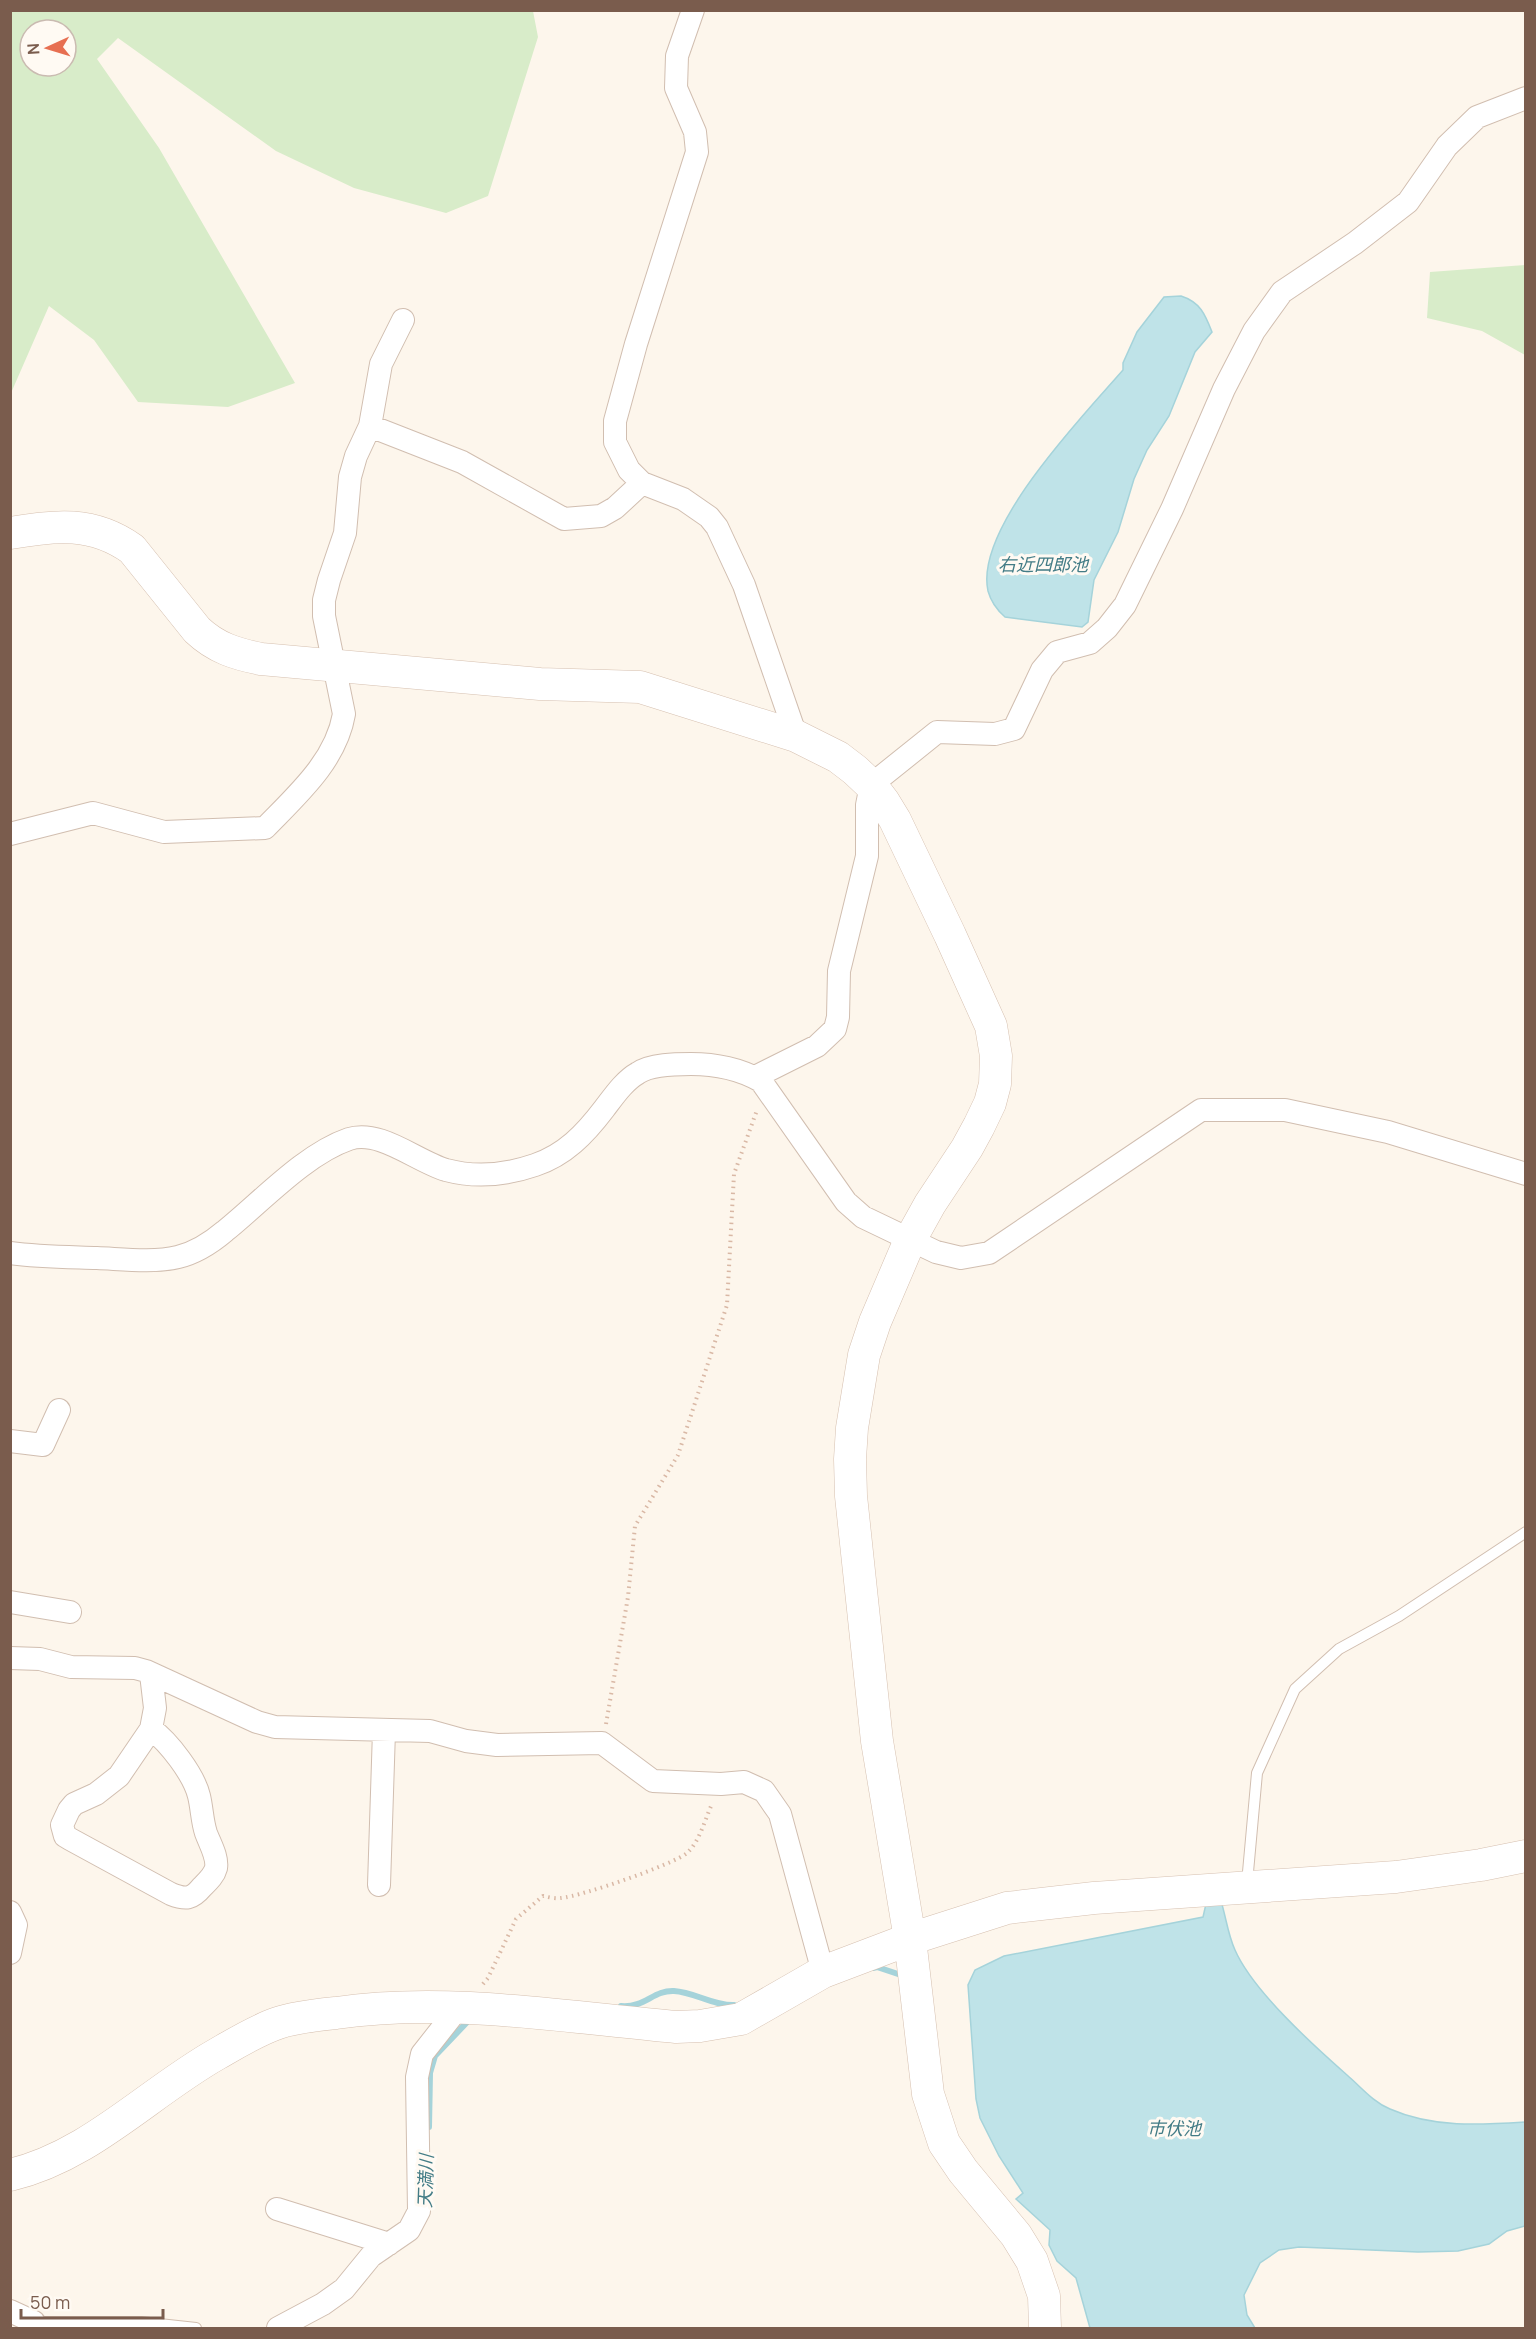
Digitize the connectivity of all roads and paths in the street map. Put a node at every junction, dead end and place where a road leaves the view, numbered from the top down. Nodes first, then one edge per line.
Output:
1 (693, 10) edge
2 (1526, 98) edge
3 (403, 320) dead end
4 (370, 426) junction
5 (642, 483) junction
6 (10, 533) edge
7 (333, 666) junction
8 (796, 736) junction
9 (871, 785) junction
10 (10, 834) edge
11 (760, 1082) junction
12 (1526, 1174) edge
13 (910, 1240) junction
14 (10, 1253) edge
15 (59, 1410) dead end
16 (10, 1441) edge
17 (1526, 1532) edge
18 (10, 1602) edge
19 (70, 1611) dead end
20 (10, 1658) edge
21 (151, 1674) junction
22 (151, 1729) junction
23 (384, 1731) junction
24 (602, 1743) junction
25 (721, 1784) junction
26 (1526, 1856) edge
27 (379, 1885) dead end
28 (1246, 1887) junction
29 (10, 1912) edge
30 (910, 1939) junction
31 (10, 1953) edge
32 (823, 1972) junction
33 (459, 2007) junction
34 (10, 2175) edge
35 (278, 2209) dead end
36 (389, 2244) junction
37 (10, 2311) edge
38 (27, 2325) edge
39 (196, 2328) edge
40 (278, 2328) edge
41 (1044, 2328) edge

1 - 5 street
2 - 9 street
3 - 4 street
4 - 5 street
4 - 7 street
5 - 8 street
6 - 7 street
7 - 8 street
7 - 10 street
8 - 9 street
9 - 11 street
9 - 13 street
11 - 13 street
11 - 14 street
11 - 24 path
12 - 13 street
13 - 30 street
15 - 16 street
17 - 28 lane
18 - 19 street
20 - 21 street
21 - 22 street
21 - 23 street
22 - 22 street
23 - 24 street
23 - 27 street
24 - 25 street
25 - 32 street
25 - 33 path
26 - 28 street
28 - 30 street
29 - 31 street
30 - 32 street
30 - 41 street
32 - 33 street
33 - 34 street
33 - 36 street
35 - 36 street
36 - 40 street
37 - 38 street
38 - 39 lane

